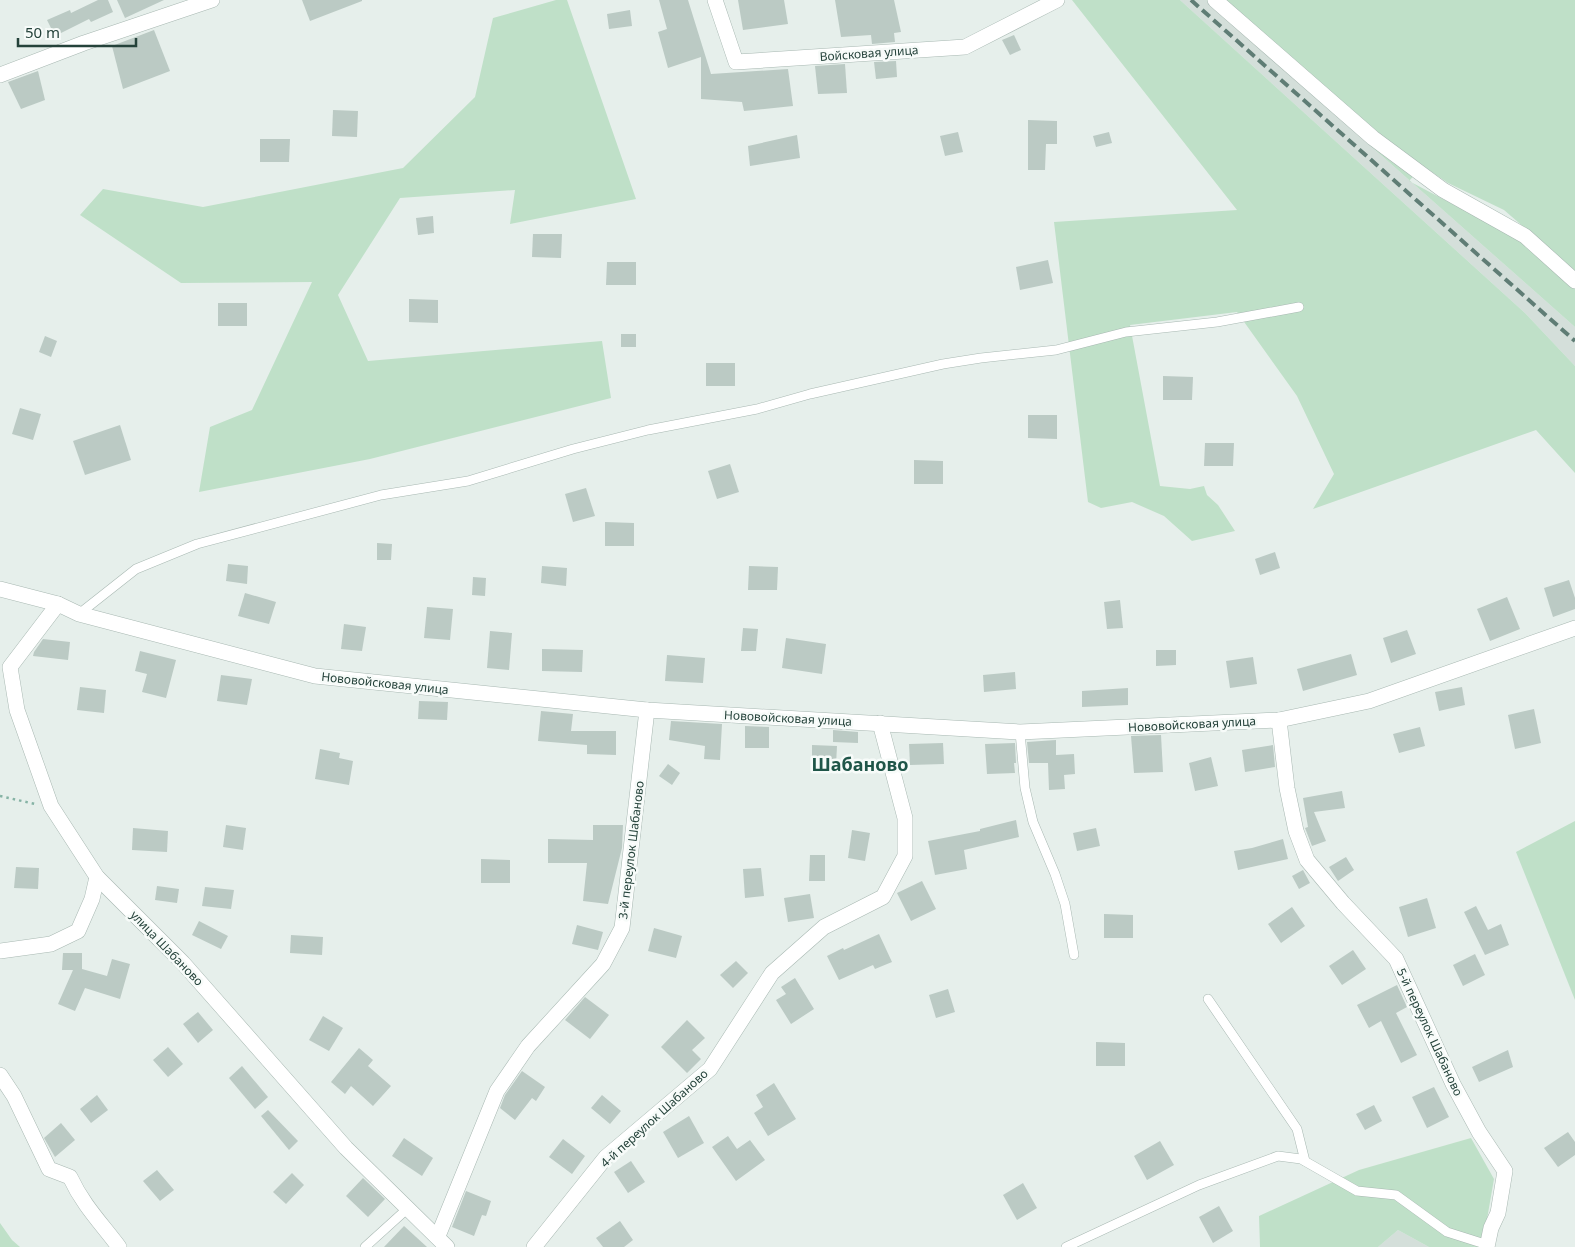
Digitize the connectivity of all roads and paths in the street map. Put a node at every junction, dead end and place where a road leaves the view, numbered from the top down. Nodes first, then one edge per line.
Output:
1 (212, 0) edge
2 (715, 0) edge
3 (1057, 0) edge
4 (1215, 0) edge
5 (0, 75) edge
6 (1575, 281) edge
7 (1299, 307) dead end
8 (0, 588) edge
9 (58, 604) junction
10 (80, 614) junction
11 (1575, 628) edge
12 (5, 668) edge
13 (647, 710) junction
14 (1278, 720) junction
15 (880, 723) junction
16 (1020, 732) junction
17 (0, 796) edge
18 (51, 806) junction
19 (97, 877) junction
20 (0, 951) edge
21 (1074, 955) dead end
22 (1208, 999) dead end
23 (0, 1075) edge
24 (1305, 1161) junction
25 (406, 1209) junction
26 (442, 1242) edge
27 (1487, 1246) edge
28 (119, 1247) edge
29 (365, 1247) edge
30 (534, 1247) edge
31 (1066, 1247) edge

1 - 5 street
2 - 3 street, Войсковая улица
4 - 6 street
7 - 10 lane
8 - 9 street, Нововойсковая улица
9 - 10 street, Нововойсковая улица
9 - 12 street, улица Шабаново
10 - 13 street, Нововойсковая улица
11 - 14 street, Нововойсковая улица
12 - 18 street, улица Шабаново
13 - 15 street, Нововойсковая улица
13 - 26 street, 3-й переулок Шабаново
14 - 16 street, Нововойсковая улица
14 - 27 street, 5-й переулок Шабаново
15 - 16 street, Нововойсковая улица
15 - 30 street, 4-й переулок Шабаново
16 - 21 lane
17 - 18 path
18 - 19 street, улица Шабаново
19 - 20 street
19 - 25 street, улица Шабаново
22 - 24 lane
23 - 28 street
24 - 27 lane
24 - 31 lane
25 - 26 street, улица Шабаново
25 - 29 lane

